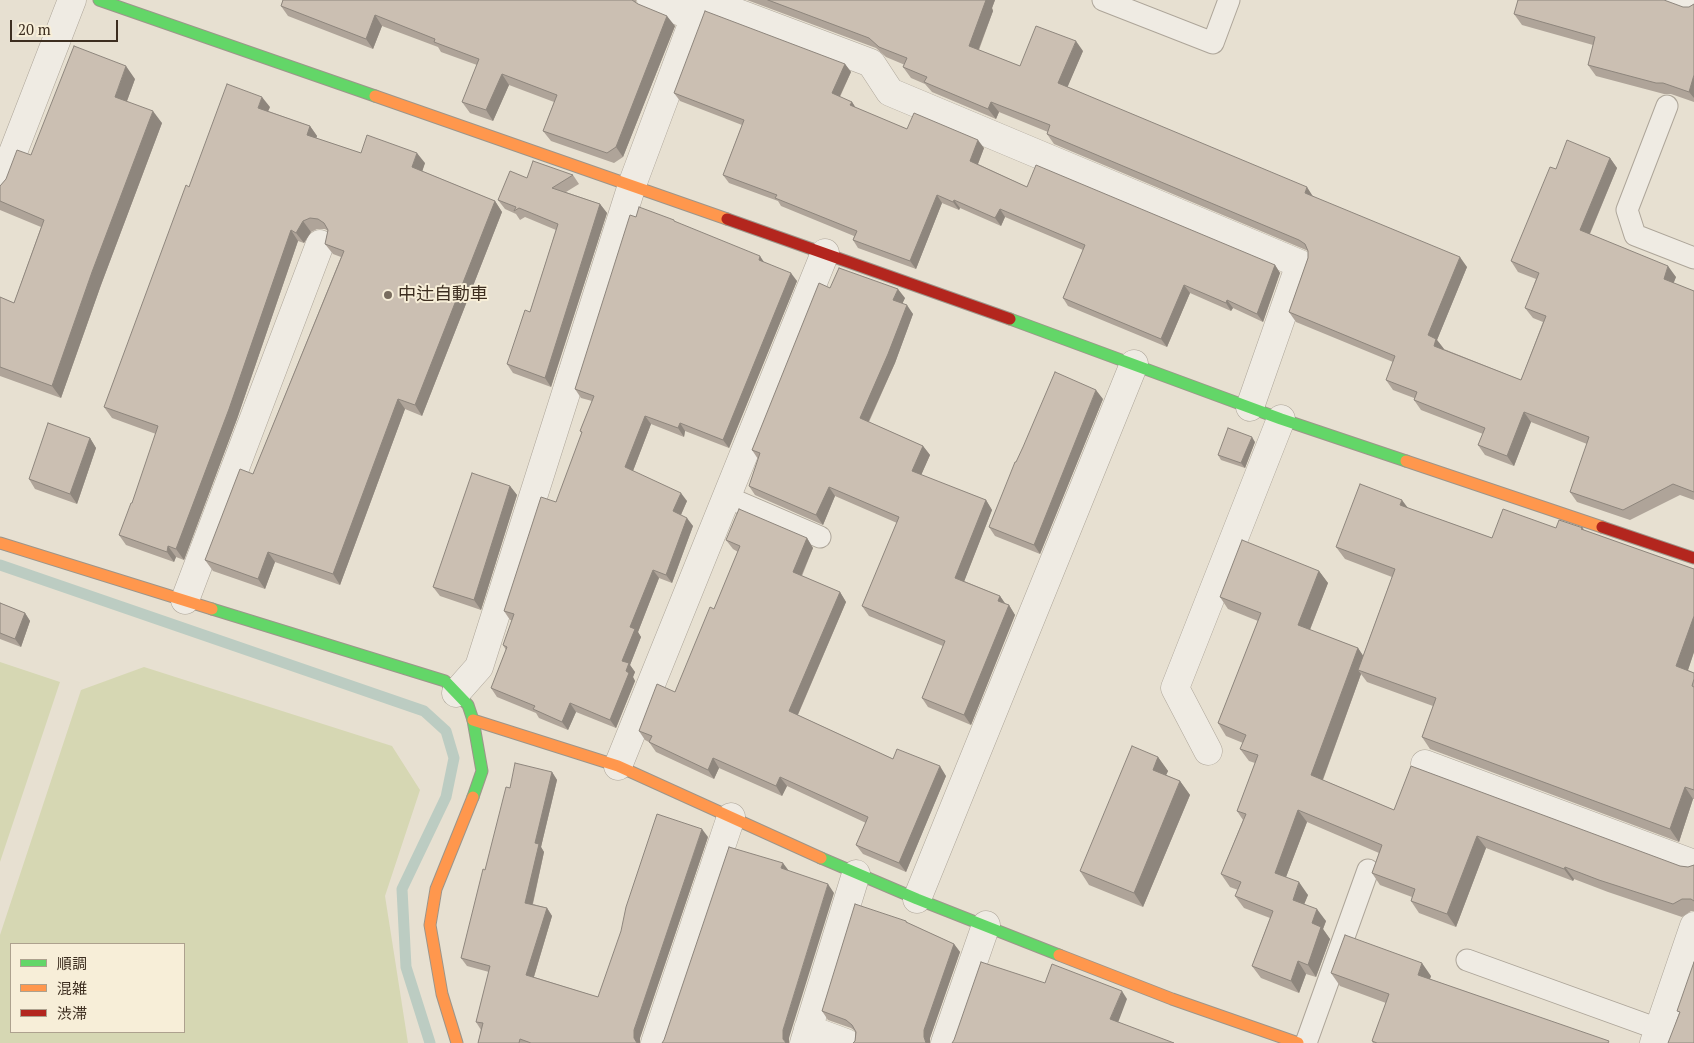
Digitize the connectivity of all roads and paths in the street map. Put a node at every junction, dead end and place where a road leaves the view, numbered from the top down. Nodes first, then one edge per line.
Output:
1 (72, 0) edge
2 (99, 0) edge
3 (652, 0) edge
4 (1102, 0) edge
5 (1229, 0) edge
6 (1674, 0) edge
7 (700, 6) edge
8 (1694, 6) edge
9 (1667, 106) edge
10 (632, 185) junction
11 (0, 186) edge
12 (320, 244) dead end
13 (825, 253) junction
14 (1694, 258) edge
15 (1134, 364) junction
16 (1250, 407) junction
17 (1280, 419) junction
18 (727, 497) junction
19 (820, 537) dead end
20 (0, 543) edge
21 (1694, 558) edge
22 (185, 600) junction
23 (456, 693) junction
24 (473, 720) junction
25 (1208, 751) dead end
26 (1425, 764) dead end
27 (618, 766) junction
28 (730, 816) junction
29 (1694, 864) edge
30 (1368, 870) dead end
31 (856, 874) junction
32 (917, 899) junction
33 (986, 926) junction
34 (1694, 926) edge
35 (1467, 960) dead end
36 (806, 1036) edge
37 (1656, 1036) edge
38 (457, 1043) edge
39 (655, 1043) edge
40 (846, 1043) edge
41 (945, 1043) edge
42 (1298, 1043) edge
43 (1306, 1043) edge

1 - 11 street
2 - 10 street
3 - 7 street
4 - 5 lane
6 - 8 lane
7 - 10 street
7 - 16 street
9 - 14 lane
10 - 13 street
10 - 23 street
12 - 22 street
13 - 15 street
13 - 18 street
15 - 16 street
15 - 32 street
16 - 17 street
17 - 21 street
17 - 25 street
18 - 19 lane
18 - 27 street
20 - 22 street
22 - 23 street
23 - 24 street
24 - 27 street
24 - 38 street
26 - 29 street
27 - 28 street
28 - 31 street
28 - 39 street
30 - 43 lane
31 - 32 street
31 - 36 street
32 - 33 street
33 - 41 street
33 - 42 street
34 - 37 street
35 - 37 lane
36 - 40 street

